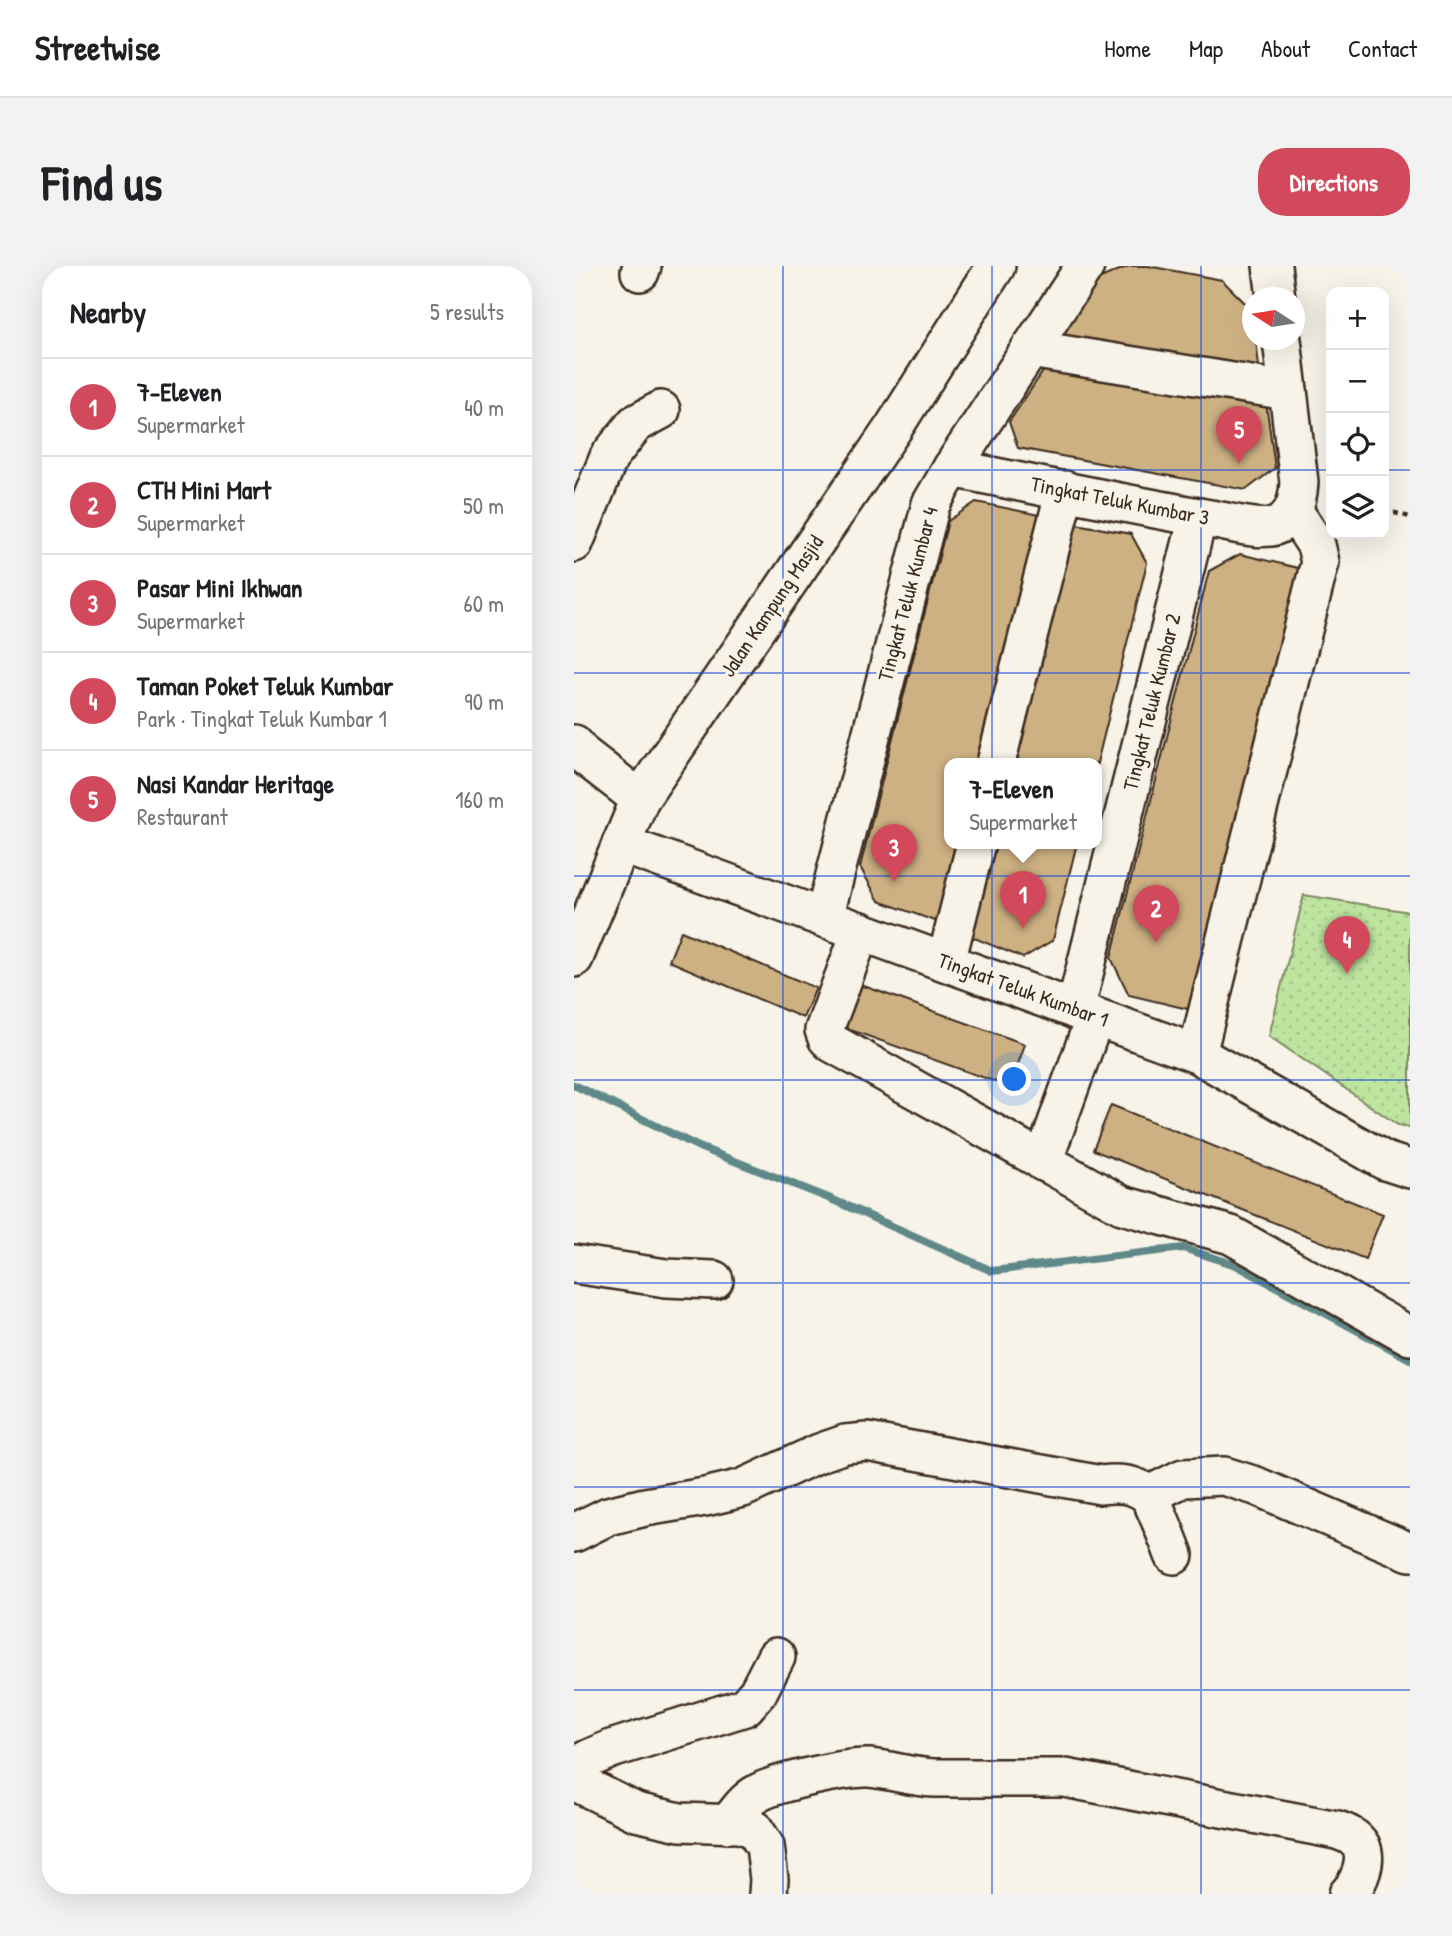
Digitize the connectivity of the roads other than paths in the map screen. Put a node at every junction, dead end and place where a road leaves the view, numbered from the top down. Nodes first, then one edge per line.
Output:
1 (996, 266) edge
2 (1085, 266) edge
3 (1272, 266) edge
4 (1275, 287) edge
5 (1030, 349) junction
6 (1283, 350) edge
7 (1289, 391) junction
8 (661, 411) dead end
9 (952, 468) junction
10 (1065, 490) junction
11 (1290, 515) junction
12 (1198, 517) junction
13 (574, 543) edge
14 (574, 744) edge
15 (997, 758) edge
16 (640, 799) junction
17 (621, 844) junction
18 (974, 849) edge
19 (585, 898) edge
20 (824, 918) junction
21 (861, 931) junction
22 (575, 955) edge
23 (946, 962) junction
24 (1085, 1013) junction
25 (1197, 1054) junction
26 (1043, 1162) junction
27 (1410, 1169) edge
28 (574, 1264) edge
29 (714, 1280) dead end
30 (1410, 1336) edge
31 (1149, 1495) junction
32 (574, 1533) edge
33 (1410, 1552) edge
34 (1174, 1555) dead end
35 (775, 1657) dead end
36 (574, 1768) edge
37 (574, 1781) edge
38 (728, 1824) junction
39 (768, 1894) edge
40 (1349, 1894) edge

1 - 16 street, Jalan Kampung Masjid
2 - 5 street, Tingkat Teluk Kumbar 4
3 - 4 street
5 - 7 street
5 - 9 street, Tingkat Teluk Kumbar 4
6 - 7 street
7 - 11 street
8 - 13 street
9 - 10 street, Tingkat Teluk Kumbar 3
9 - 20 street, Tingkat Teluk Kumbar 4
10 - 12 street, Tingkat Teluk Kumbar 3
10 - 15 street
11 - 12 street, Tingkat Teluk Kumbar 3
11 - 25 street
12 - 24 street, Tingkat Teluk Kumbar 2
14 - 16 street
16 - 17 street, Jalan Kampung Masjid
17 - 19 street, Jalan Kampung Masjid
17 - 20 street, Tingkat Teluk Kumbar 1
18 - 23 street
19 - 22 street, Jalan Kampung Masjid
20 - 21 street, Tingkat Teluk Kumbar 1
21 - 23 street, Tingkat Teluk Kumbar 1
21 - 26 street
23 - 24 street, Tingkat Teluk Kumbar 1
24 - 25 street, Tingkat Teluk Kumbar 1
24 - 26 street, Tingkat Teluk Kumbar 2
25 - 27 street, Tingkat Teluk Kumbar 1
26 - 30 street
28 - 29 street
31 - 32 street
31 - 33 street
31 - 34 street
35 - 36 street
37 - 38 street
38 - 39 street
38 - 40 street

